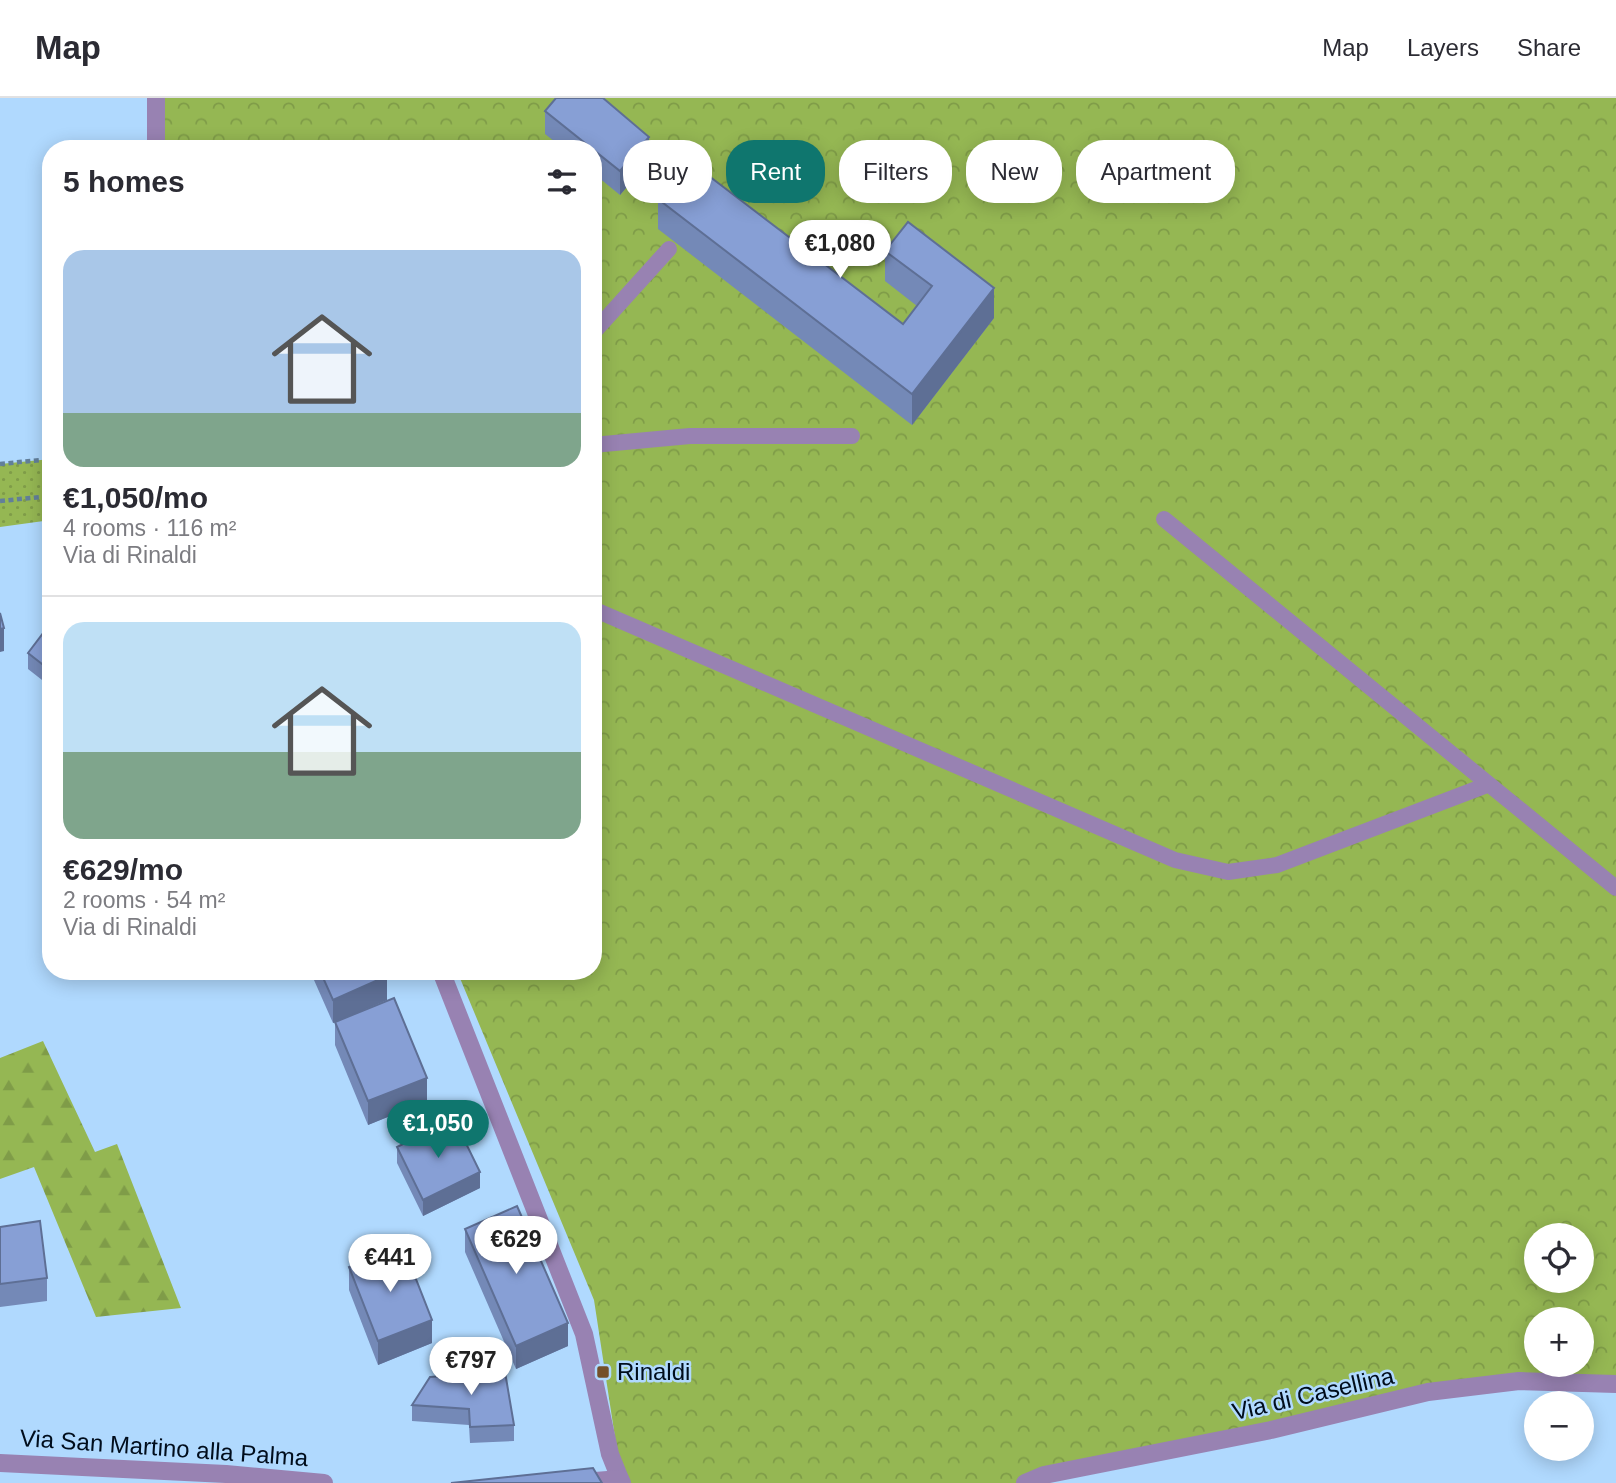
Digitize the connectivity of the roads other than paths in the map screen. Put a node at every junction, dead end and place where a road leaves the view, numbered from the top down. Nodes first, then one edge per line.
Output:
1 (156, 98) edge
2 (156, 140) edge
3 (668, 249) dead end
4 (602, 323) edge
5 (852, 436) dead end
6 (602, 444) edge
7 (1164, 519) dead end
8 (602, 613) edge
9 (1487, 785) junction
10 (1616, 888) edge
11 (445, 980) edge
12 (1616, 1384) edge
13 (0, 1463) edge
14 (621, 1481) edge
15 (324, 1483) edge
16 (571, 1483) edge
17 (1025, 1483) edge

1 - 2 street
3 - 4 lane
5 - 6 lane
7 - 9 lane
8 - 9 lane
9 - 10 lane
11 - 14 street
12 - 17 street, Via di Casellina
13 - 15 street, Via San Martino alla Palma
14 - 16 street

